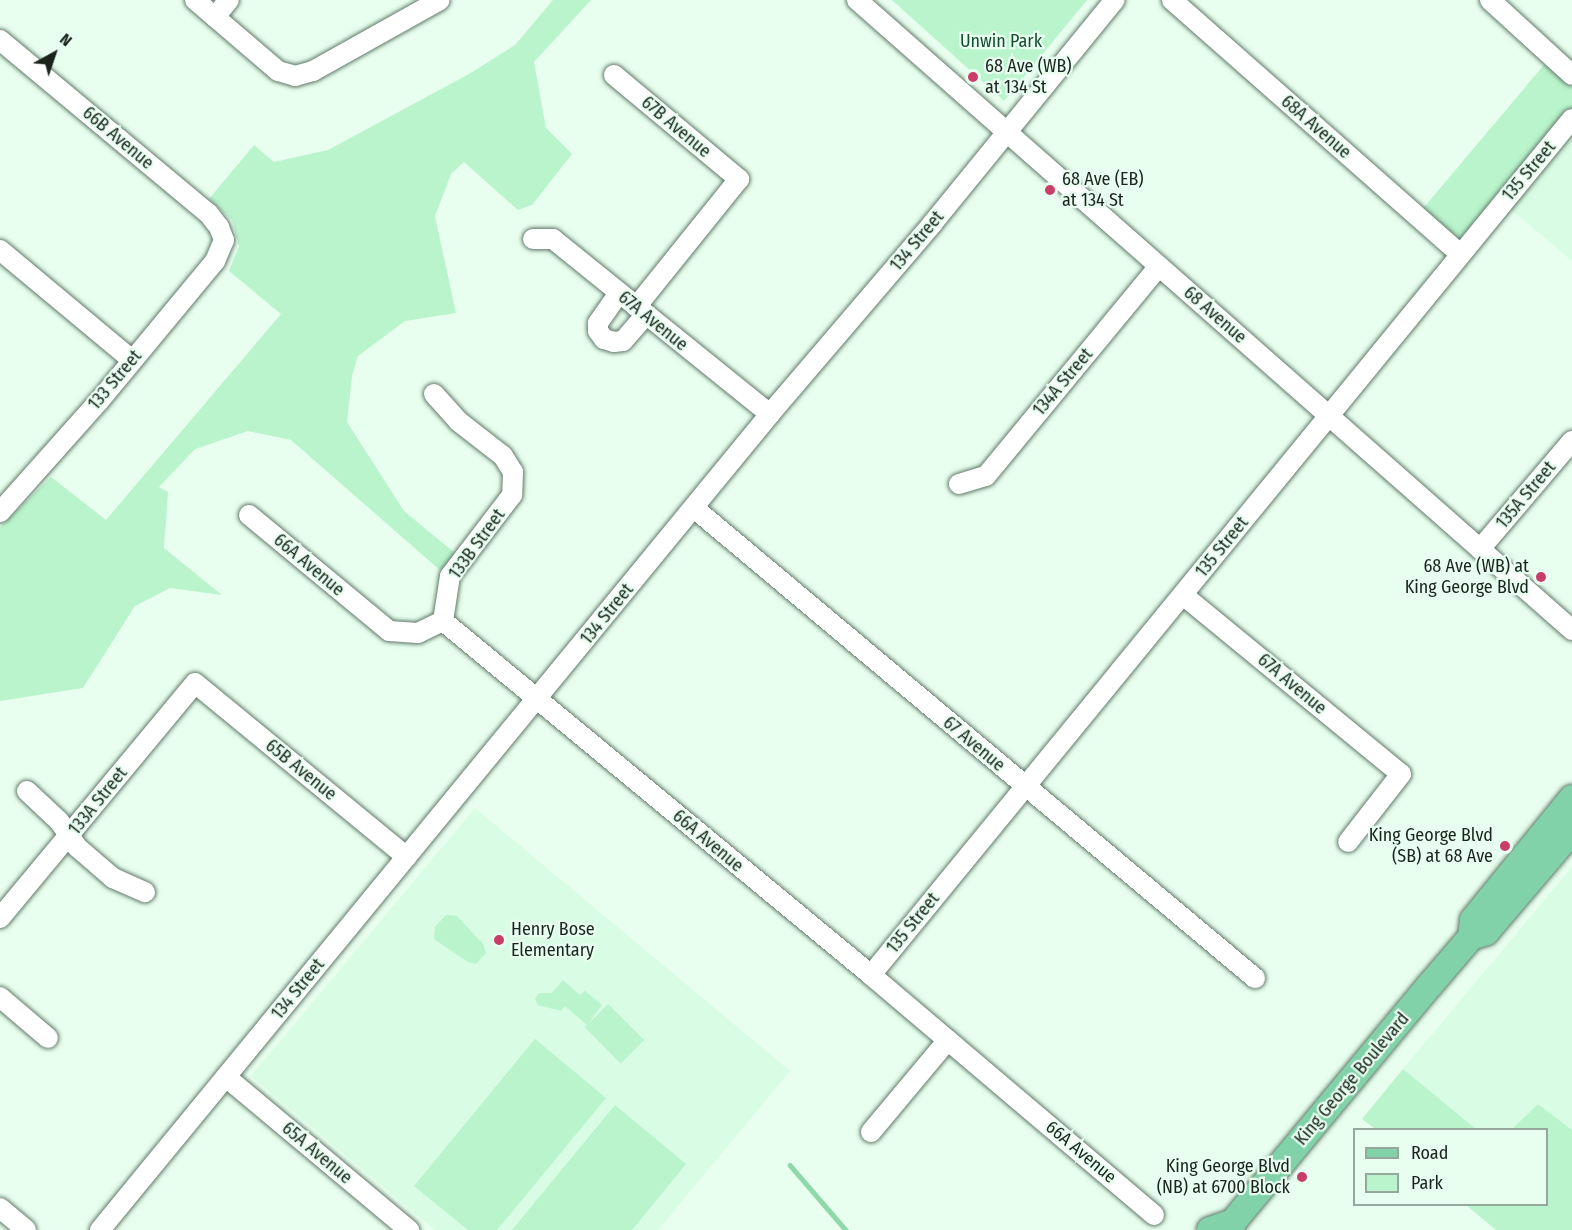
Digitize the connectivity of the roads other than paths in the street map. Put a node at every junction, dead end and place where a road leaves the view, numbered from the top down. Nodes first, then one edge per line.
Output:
1 (195, 0) edge
2 (229, 0) edge
3 (440, 0) edge
4 (857, 0) edge
5 (1115, 0) edge
6 (1172, 0) edge
7 (1490, 0) edge
8 (215, 17) junction
9 (0, 40) edge
10 (614, 75) dead end
11 (1572, 75) edge
12 (1572, 119) edge
13 (1007, 132) junction
14 (533, 239) dead end
15 (224, 244) joint
16 (0, 250) edge
17 (1460, 254) junction
18 (1159, 266) junction
19 (619, 293) junction
20 (641, 311) junction
21 (132, 360) junction
22 (434, 394) dead end
23 (770, 414) junction
24 (1329, 416) junction
25 (1572, 441) edge
26 (959, 484) dead end
27 (694, 508) junction
28 (0, 512) edge
29 (249, 515) dead end
30 (1480, 549) junction
31 (1184, 595) junction
32 (443, 621) junction
33 (1572, 630) edge
34 (195, 683) joint
35 (537, 700) junction
36 (1025, 786) junction
37 (27, 791) dead end
38 (1572, 798) edge
39 (1572, 831) edge
40 (69, 837) junction
41 (1348, 842) dead end
42 (407, 857) junction
43 (145, 892) dead end
44 (0, 918) edge
45 (1472, 937) junction
46 (871, 975) junction
47 (1255, 978) dead end
48 (0, 997) edge
49 (48, 1038) dead end
50 (948, 1040) junction
51 (226, 1077) junction
52 (871, 1132) dead end
53 (0, 1208) edge
54 (1154, 1215) dead end
55 (1225, 1227) edge
56 (26, 1230) edge
57 (100, 1230) edge
58 (409, 1230) edge

1 - 8 street
2 - 8 street
3 - 8 street
4 - 13 street, 68 Avenue
5 - 13 street, 134 Street
6 - 17 street, 68A Avenue
7 - 11 street
9 - 15 street, 66B Avenue
10 - 20 street, 67B Avenue
12 - 17 street, 135 Street
13 - 18 street, 68 Avenue
13 - 23 street, 134 Street
14 - 19 street, 67A Avenue
15 - 21 street, 133 Street
16 - 21 street
17 - 24 street, 135 Street
18 - 24 street, 68 Avenue
18 - 26 street, 134A Street
19 - 20 street, 67A Avenue
19 - 20 street
20 - 23 street, 67A Avenue
21 - 28 street, 133 Street
22 - 32 street, 133B Street
23 - 27 street, 134 Street
24 - 30 street, 68 Avenue
24 - 31 street, 135 Street
25 - 30 street, 135A Street
27 - 35 street, 134 Street
27 - 36 street, 67 Avenue
29 - 32 street, 66A Avenue
30 - 33 street, 68 Avenue
31 - 36 street, 135 Street
31 - 41 street, 67A Avenue
32 - 35 street, 66A Avenue
34 - 40 street, 133A Street
34 - 42 street, 65B Avenue
35 - 42 street, 134 Street
35 - 46 street, 66A Avenue
36 - 46 street, 135 Street
36 - 47 street, 67 Avenue
37 - 40 street
38 - 45 main road, King George Boulevard
39 - 45 main road, King George Boulevard
40 - 43 street
40 - 44 street, 133A Street
42 - 51 street, 134 Street
45 - 55 main road, King George Boulevard
46 - 50 street, 66A Avenue
48 - 49 street
50 - 52 street
50 - 54 street, 66A Avenue
51 - 57 street, 134 Street
51 - 58 street, 65A Avenue
53 - 56 street

